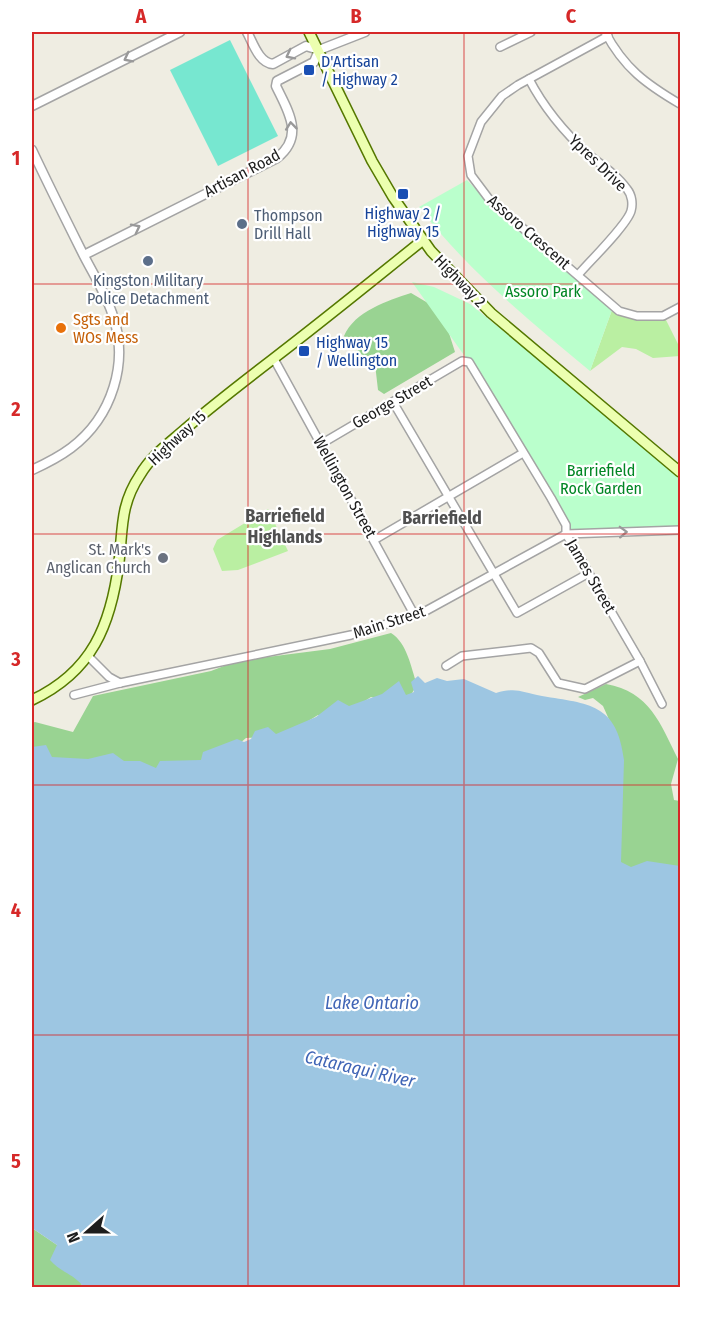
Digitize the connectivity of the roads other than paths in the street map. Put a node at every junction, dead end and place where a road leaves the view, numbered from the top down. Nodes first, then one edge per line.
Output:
1 (180, 32) edge
2 (248, 32) edge
3 (309, 32) edge
4 (365, 32) edge
5 (531, 32) edge
6 (606, 34) edge
7 (500, 47) dead end
8 (319, 50) junction
9 (529, 79) junction
10 (681, 104) edge
11 (32, 106) edge
12 (32, 150) edge
13 (423, 240) junction
14 (84, 255) junction
15 (578, 275) junction
16 (681, 307) edge
17 (274, 359) junction
18 (462, 361) joint
19 (393, 402) junction
20 (321, 444) junction
21 (523, 453) junction
22 (32, 470) edge
23 (681, 472) edge
24 (448, 496) junction
25 (681, 530) edge
26 (566, 534) junction
27 (374, 540) junction
28 (589, 573) junction
29 (493, 574) junction
30 (415, 616) junction
31 (88, 656) junction
32 (640, 661) junction
33 (446, 666) dead end
34 (120, 683) junction
35 (74, 696) dead end
36 (32, 700) edge
37 (662, 704) dead end

1 -> 11 street
8 -> 2 street
3 - 8 main road, Highway 2
4 - 8 street
5 - 7 street
6 - 9 street, Assoro Crescent
6 - 10 street
8 - 13 main road, Highway 2
14 -> 8 street, Artisan Road
9 - 15 street, Ypres Drive
9 - 15 street, Assoro Crescent
12 - 14 street
13 - 17 main road, Highway 15
13 - 23 main road, Highway 2
14 - 22 street
15 - 16 street, Assoro Crescent
17 - 20 street, Wellington Street
17 - 31 main road, Highway 15
18 - 19 street, George Street
18 - 21 street, James Street
19 - 20 street, George Street
19 - 24 street
20 - 27 street, Wellington Street
21 - 24 street
21 - 26 street, James Street
24 - 27 street
24 - 29 street
26 -> 25 street, Main Street
26 - 28 street, James Street
26 - 29 street, Main Street
27 - 30 street, Wellington Street
28 - 29 street
28 - 32 street, James Street
29 - 30 street, Main Street
30 - 34 street, Main Street
31 - 34 street
31 - 36 main road, Highway 15
32 - 33 street
32 - 37 street, James Street
34 - 35 street, Main Street

